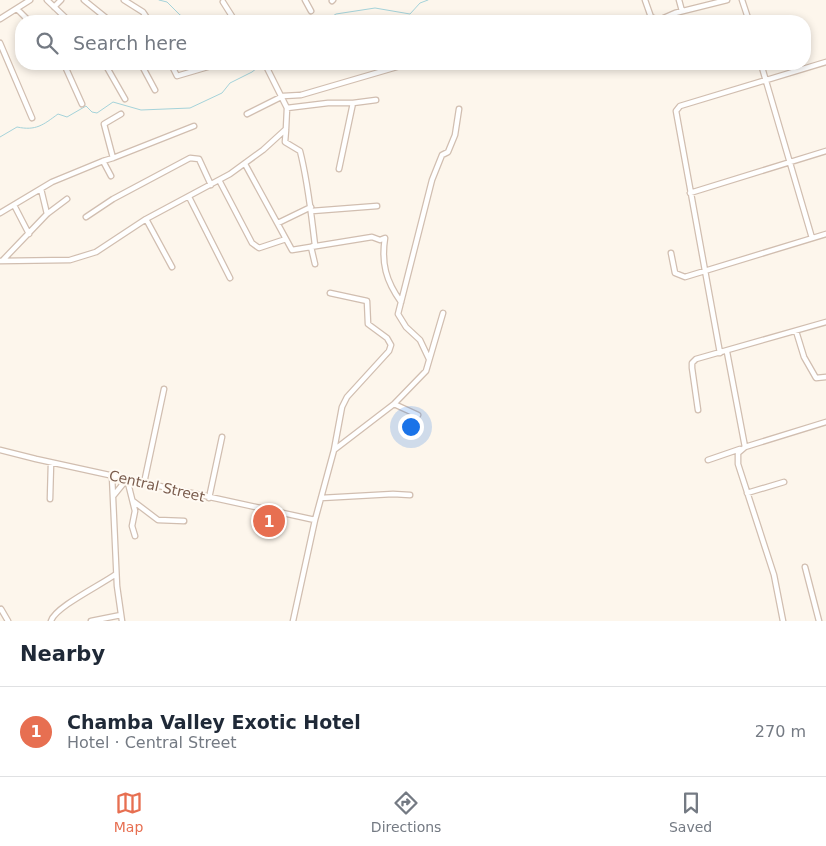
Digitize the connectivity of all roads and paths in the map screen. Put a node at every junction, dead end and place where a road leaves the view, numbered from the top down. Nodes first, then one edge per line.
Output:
1 (47, 0) edge
2 (61, 0) edge
3 (84, 0) edge
4 (124, 0) edge
5 (305, 0) edge
6 (645, 0) edge
7 (679, 0) edge
8 (726, 0) edge
9 (742, 0) edge
10 (27, 1) edge
11 (224, 1) edge
12 (54, 7) junction
13 (17, 9) junction
14 (311, 11) dead end
15 (682, 11) junction
16 (23, 15) edge
17 (63, 15) edge
18 (103, 15) edge
19 (145, 15) edge
20 (232, 15) edge
21 (650, 15) edge
22 (670, 15) edge
23 (747, 15) edge
24 (0, 19) edge
25 (0, 43) edge
26 (826, 62) edge
27 (811, 66) edge
28 (67, 70) edge
29 (108, 70) edge
30 (144, 70) edge
31 (174, 70) edge
32 (197, 70) edge
33 (268, 70) edge
34 (387, 70) edge
35 (763, 70) edge
36 (799, 70) edge
37 (766, 80) junction
38 (155, 90) dead end
39 (283, 96) junction
40 (125, 99) dead end
41 (376, 100) dead end
42 (353, 103) junction
43 (82, 104) dead end
44 (287, 108) junction
45 (459, 109) dead end
46 (121, 114) dead end
47 (247, 114) dead end
48 (32, 118) dead end
49 (194, 126) dead end
50 (286, 129) junction
51 (826, 151) edge
52 (113, 158) junction
53 (104, 161) junction
54 (790, 161) junction
55 (245, 164) junction
56 (339, 169) dead end
57 (110, 176) dead end
58 (219, 180) junction
59 (211, 185) junction
60 (41, 189) junction
61 (690, 193) junction
62 (189, 197) junction
63 (67, 199) dead end
64 (14, 205) junction
65 (377, 206) dead end
66 (311, 209) junction
67 (0, 213) edge
68 (48, 214) junction
69 (86, 217) dead end
70 (146, 219) junction
71 (278, 223) junction
72 (29, 234) junction
73 (826, 234) edge
74 (812, 238) junction
75 (286, 239) junction
76 (314, 245) junction
77 (670, 253) dead end
78 (2, 261) edge
79 (315, 264) dead end
80 (172, 267) dead end
81 (706, 271) junction
82 (230, 278) dead end
83 (330, 293) dead end
84 (401, 302) junction
85 (443, 313) dead end
86 (826, 322) edge
87 (796, 331) junction
88 (727, 352) junction
89 (720, 353) junction
90 (429, 359) junction
91 (826, 377) edge
92 (164, 390) dead end
93 (394, 404) junction
94 (698, 410) dead end
95 (418, 415) dead end
96 (826, 422) edge
97 (222, 437) dead end
98 (743, 448) junction
99 (0, 450) edge
100 (334, 450) junction
101 (708, 460) dead end
102 (51, 463) junction
103 (112, 476) junction
104 (127, 479) junction
105 (784, 482) dead end
106 (144, 483) junction
107 (747, 493) junction
108 (410, 495) dead end
109 (113, 496) junction
110 (50, 498) dead end
111 (209, 498) junction
112 (321, 498) junction
113 (132, 500) junction
114 (315, 520) junction
115 (184, 521) dead end
116 (135, 536) dead end
117 (805, 567) dead end
118 (116, 574) junction
119 (1, 609) edge
120 (121, 618) edge
121 (8, 621) edge
122 (51, 621) edge
123 (91, 621) edge
124 (293, 621) edge
125 (783, 621) edge
126 (819, 621) edge

1 - 12 street
2 - 12 street
3 - 18 street
4 - 19 street
5 - 14 street
6 - 21 street
7 - 15 street
8 - 15 street
9 - 23 street
10 - 13 street
11 - 20 street
12 - 17 street
13 - 16 street
13 - 24 street
15 - 22 street
25 - 48 street
26 - 27 street
28 - 43 street
29 - 40 street
30 - 38 street
31 - 32 street
33 - 39 street
34 - 39 street
35 - 37 street
36 - 37 street
37 - 54 street
37 - 61 street
39 - 44 street
39 - 47 street
41 - 42 street
42 - 44 street
42 - 56 street
44 - 50 street
45 - 84 street
46 - 52 street
49 - 52 street
50 - 55 street
50 - 66 street
51 - 54 street
52 - 53 street
53 - 57 street
53 - 60 street
54 - 61 street
54 - 74 street
55 - 58 street
55 - 71 street
58 - 59 street
58 - 75 street
59 - 62 street
59 - 69 street
60 - 64 street
60 - 68 street
61 - 81 street
62 - 70 street
62 - 82 street
63 - 68 street
64 - 67 street
64 - 72 street
65 - 66 street
66 - 71 street
66 - 76 street
68 - 72 street
70 - 78 street
70 - 80 street
71 - 75 street
72 - 78 street
73 - 74 street
74 - 81 street
75 - 76 street
76 - 79 street
76 - 84 street
77 - 81 street
81 - 89 street
83 - 100 street
84 - 90 street
85 - 90 street
86 - 87 street
87 - 88 street
87 - 91 street
88 - 89 street
88 - 98 street
89 - 94 street
90 - 93 street
92 - 106 street
93 - 95 street
93 - 100 street
96 - 98 street
97 - 111 street
98 - 101 street
98 - 107 street
99 - 102 street, Central Street
100 - 112 street
102 - 103 street, Central Street
102 - 110 street
103 - 104 street, Central Street
103 - 109 street
104 - 106 street, Central Street
104 - 109 street
104 - 113 street
105 - 107 street
106 - 111 street, Central Street
107 - 125 street
108 - 112 street
109 - 118 street
111 - 114 street, Central Street
112 - 114 street
113 - 115 street
113 - 116 street
114 - 124 street
117 - 126 street
118 - 120 street
118 - 122 street
119 - 121 street
120 - 123 street

